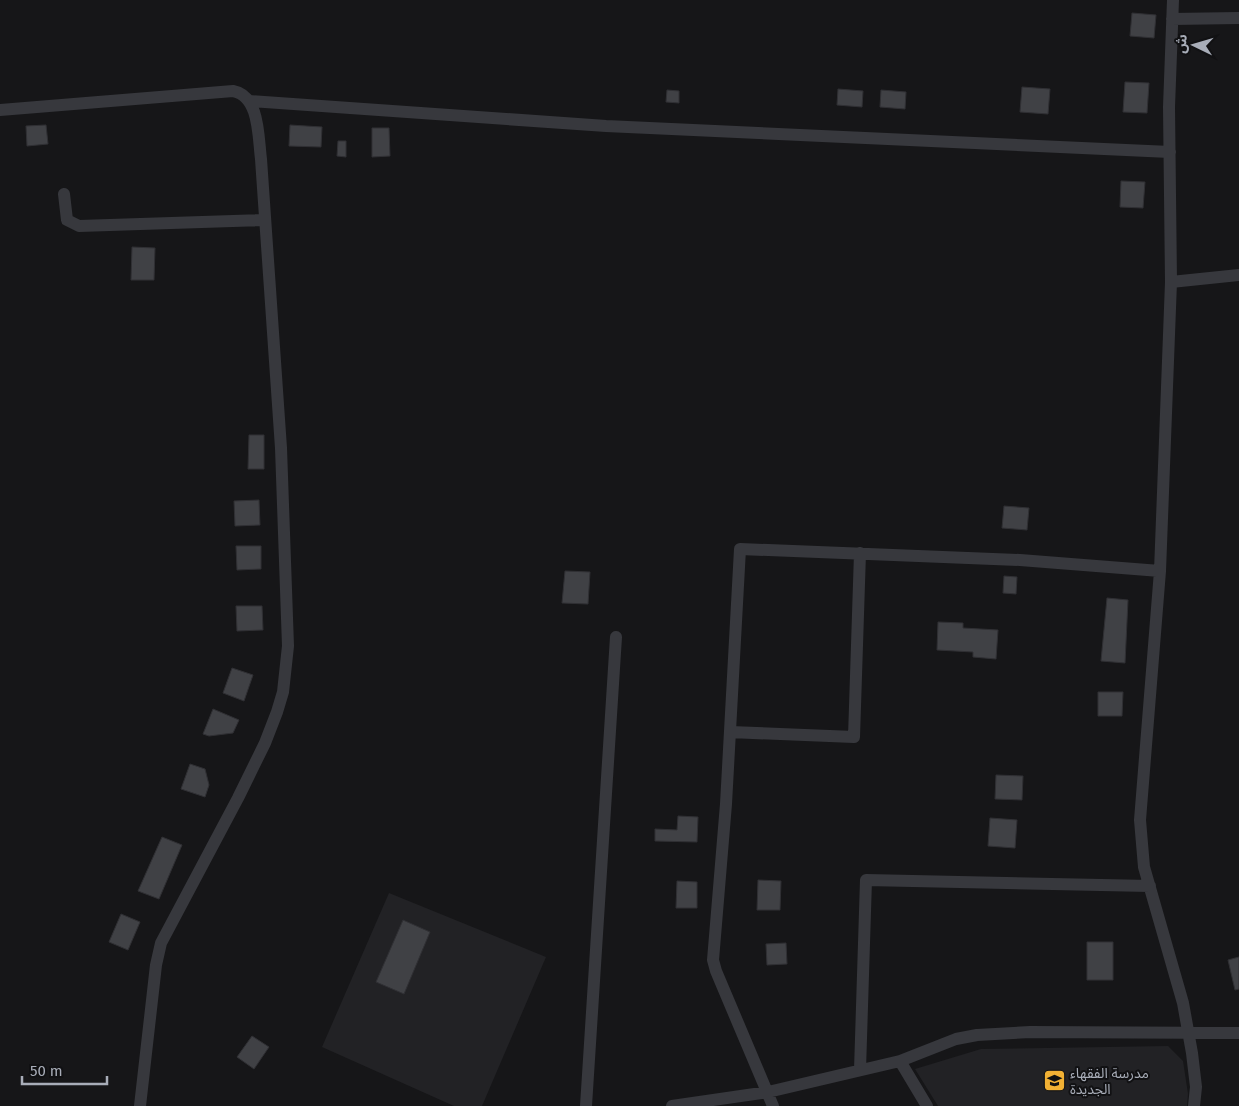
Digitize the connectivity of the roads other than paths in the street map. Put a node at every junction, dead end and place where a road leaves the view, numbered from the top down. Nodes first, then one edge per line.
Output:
1 (1173, 0) edge
2 (1239, 18) edge
3 (1172, 19) junction
4 (249, 101) junction
5 (0, 110) edge
6 (1170, 152) junction
7 (64, 194) dead end
8 (264, 220) junction
9 (1239, 275) edge
10 (1171, 282) junction
11 (860, 553) junction
12 (1160, 571) junction
13 (616, 637) dead end
14 (730, 732) junction
15 (1150, 886) junction
16 (1239, 1033) edge
17 (1188, 1034) junction
18 (900, 1061) junction
19 (860, 1070) junction
20 (768, 1092) junction
21 (140, 1106) edge
22 (586, 1106) edge
23 (672, 1106) edge
24 (773, 1106) edge
25 (927, 1106) edge
26 (1194, 1106) edge

1 - 3 street
2 - 3 street
3 - 6 street
4 - 5 street
4 - 6 street
4 - 8 street
6 - 10 street
7 - 8 street
8 - 21 street
9 - 10 street
10 - 12 street
11 - 12 street
11 - 14 street
11 - 14 street
12 - 15 street
13 - 22 street
14 - 20 street
15 - 17 street
15 - 19 street
16 - 17 street
17 - 18 street
17 - 26 street
18 - 19 street
18 - 25 street
19 - 20 street
20 - 23 street
20 - 24 street

